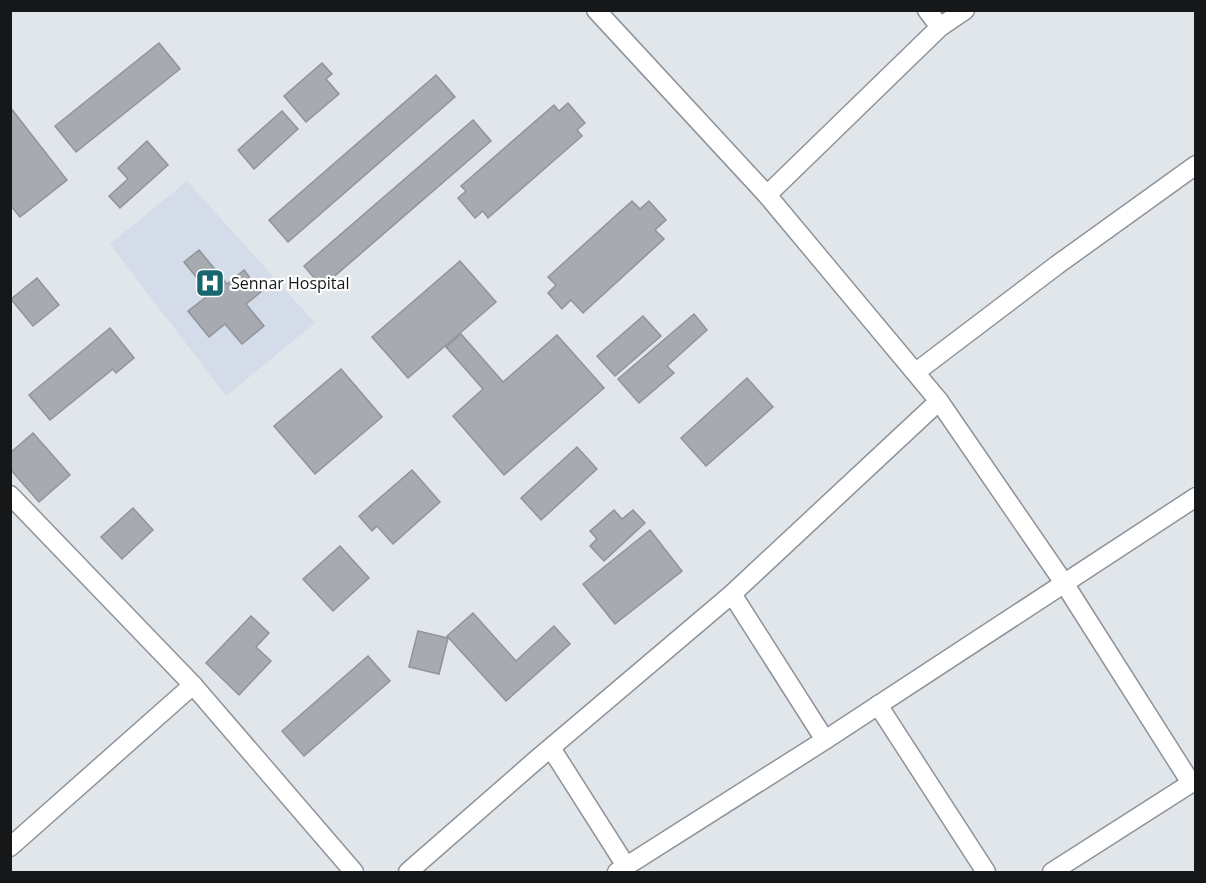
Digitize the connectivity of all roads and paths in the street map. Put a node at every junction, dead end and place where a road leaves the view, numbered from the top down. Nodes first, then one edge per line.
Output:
1 (596, 10) edge
2 (927, 10) edge
3 (965, 10) edge
4 (940, 27) junction
5 (1196, 165) edge
6 (767, 195) junction
7 (916, 372) junction
8 (939, 401) junction
9 (10, 495) edge
10 (1196, 497) edge
11 (1064, 583) junction
12 (732, 594) junction
13 (193, 685) junction
14 (879, 705) junction
15 (825, 740) junction
16 (550, 748) junction
17 (1193, 781) edge
18 (10, 847) edge
19 (622, 869) edge
20 (354, 873) edge
21 (408, 873) edge
22 (986, 873) edge
23 (1052, 873) edge

1 - 6 street
2 - 4 street
3 - 4 street
4 - 6 street
5 - 7 street
6 - 7 street
7 - 8 street
8 - 11 street
8 - 12 street
9 - 13 street
10 - 11 street
11 - 14 street
11 - 17 street
12 - 15 street
12 - 16 street
13 - 18 street
13 - 20 street
14 - 15 street
14 - 22 street
15 - 19 street
16 - 19 street
16 - 21 street
17 - 23 street

